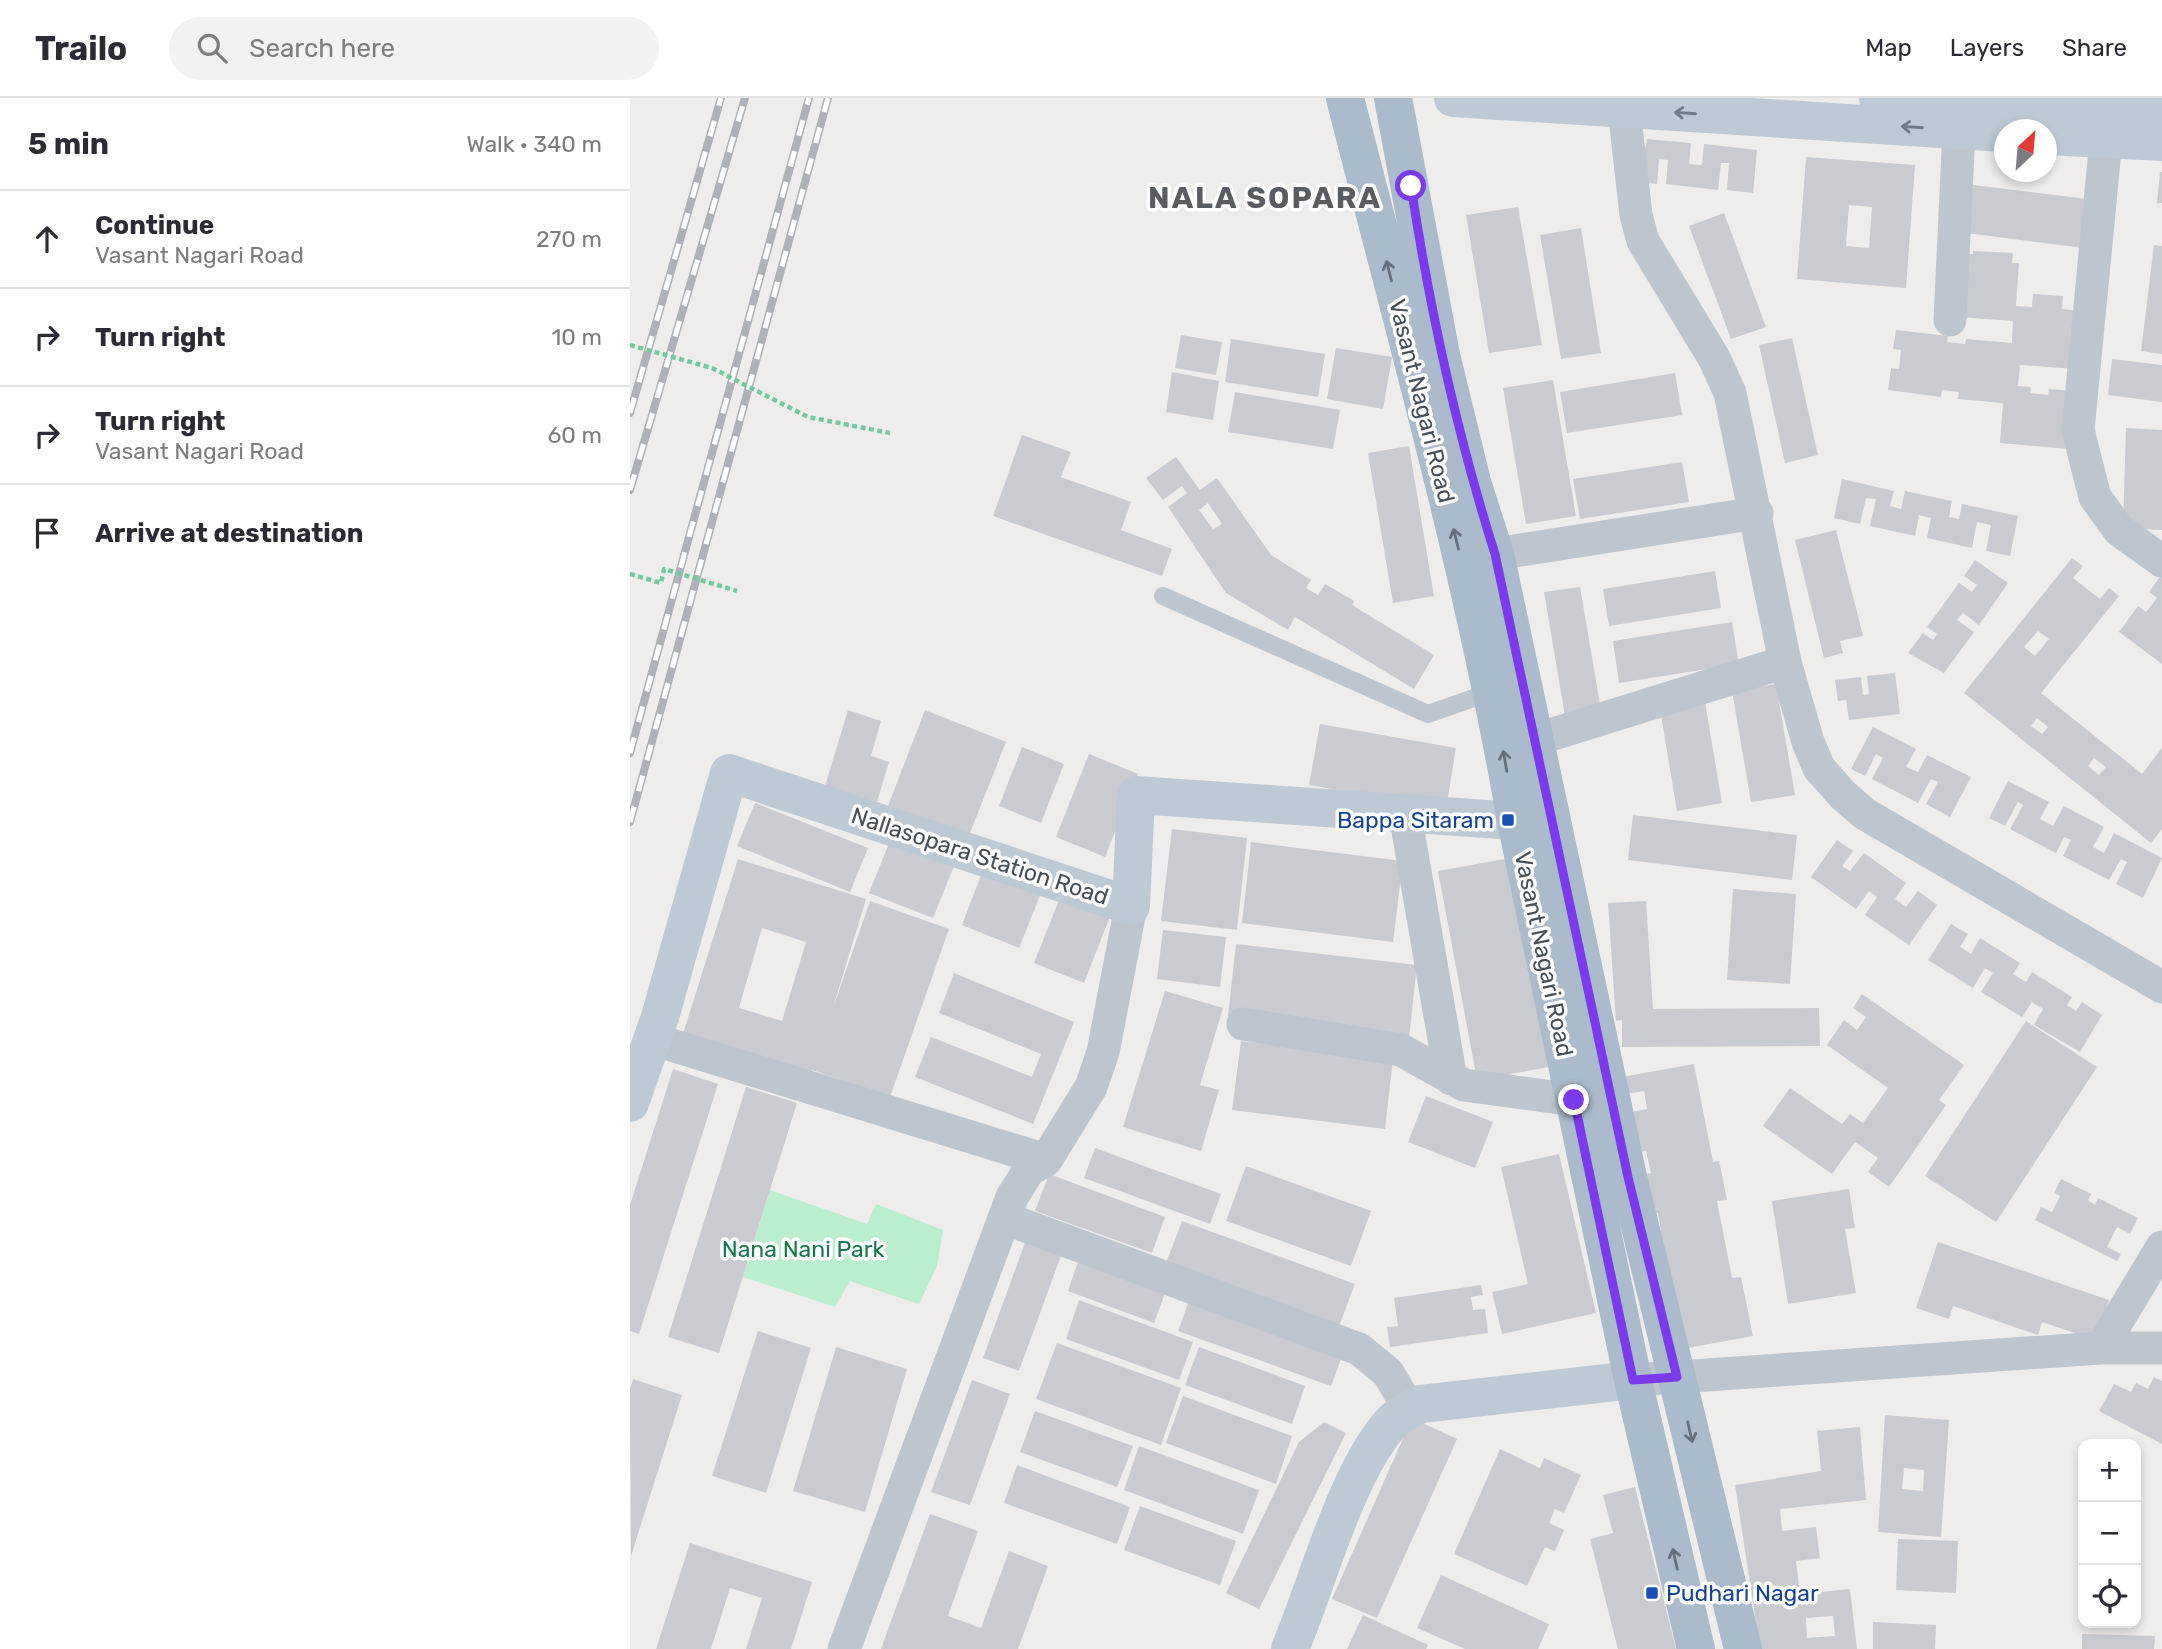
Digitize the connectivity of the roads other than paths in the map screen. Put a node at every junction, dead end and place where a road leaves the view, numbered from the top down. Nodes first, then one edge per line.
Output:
1 (1345, 98) edge
2 (1393, 98) edge
3 (1453, 98) edge
4 (1878, 98) edge
5 (1624, 109) junction
6 (2162, 114) edge
7 (1959, 130) junction
8 (1994, 133) edge
9 (2057, 137) edge
10 (2106, 140) junction
11 (2162, 142) edge
12 (1950, 320) dead end
13 (1757, 513) junction
14 (1495, 554) junction
15 (2162, 561) edge
16 (1163, 596) dead end
17 (1784, 662) junction
18 (1491, 692) junction
19 (1534, 740) junction
20 (1405, 814) junction
21 (1516, 821) junction
22 (1132, 906) junction
23 (2162, 987) edge
24 (1243, 1024) dead end
25 (652, 1039) junction
26 (1451, 1079) junction
27 (1574, 1100) junction
28 (630, 1103) edge
29 (1046, 1160) junction
30 (1004, 1218) junction
31 (2162, 1247) edge
32 (2101, 1348) junction
33 (2162, 1348) edge
34 (1677, 1377) junction
35 (1633, 1380) junction
36 (1410, 1410) junction
37 (844, 1649) edge
38 (1290, 1649) edge
39 (1696, 1649) edge
40 (1743, 1649) edge

18 -> 1 main road, Vasant Nagari Road
2 - 14 main road, Vasant Nagari Road
3 - 5 street
4 - 6 street
7 -> 5 street
5 - 13 street
7 - 8 street
7 - 12 street
9 - 10 street
10 - 11 street
10 - 15 street
13 - 14 street
13 - 17 street
14 - 19 main road, Vasant Nagari Road
16 - 18 lane
17 - 19 street
17 - 23 street
21 -> 18 main road, Vasant Nagari Road
19 - 34 main road, Vasant Nagari Road
20 - 21 street, Nallasopara Station Road
20 - 22 street, Nallasopara Station Road
20 - 26 street
21 - 27 main road, Vasant Nagari Road
22 - 25 street, Nallasopara Station Road
22 - 29 street
24 - 26 street
25 - 28 street, Nallasopara Station Road
25 - 29 street
26 - 27 street
27 - 35 main road, Vasant Nagari Road
29 - 30 street
30 - 36 street
30 - 37 street
31 - 32 street
32 - 33 street
32 - 34 street
34 - 35 street
34 -> 40 main road, Vasant Nagari Road
35 - 36 street
39 -> 35 main road, Vasant Nagari Road
36 - 38 street

